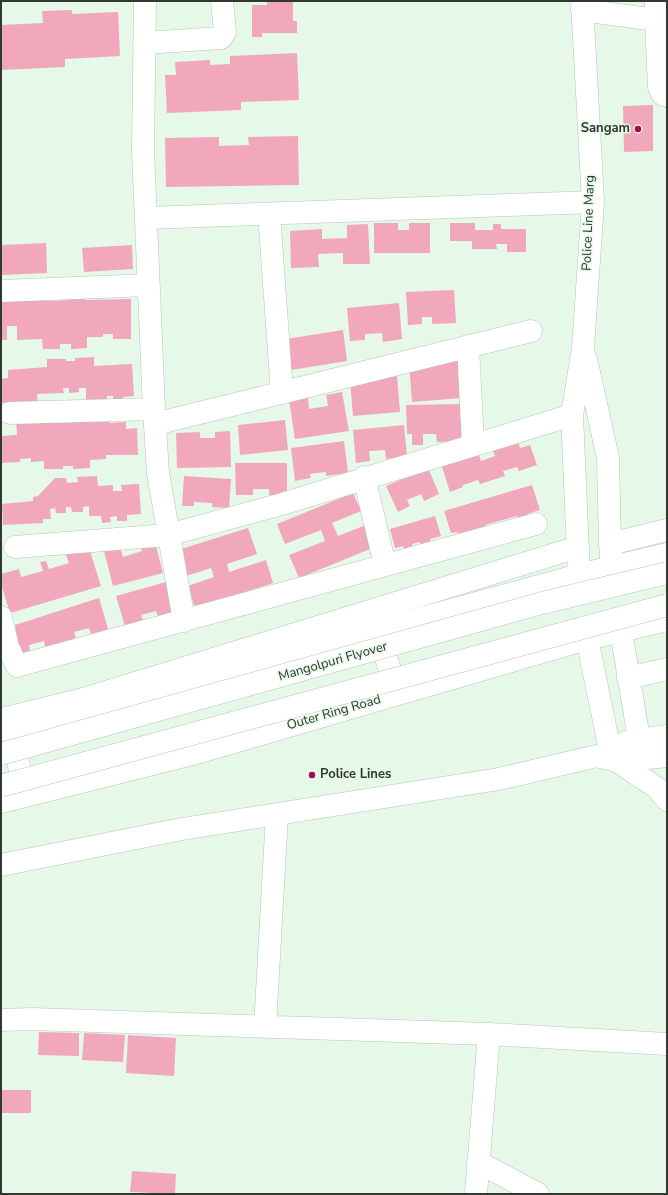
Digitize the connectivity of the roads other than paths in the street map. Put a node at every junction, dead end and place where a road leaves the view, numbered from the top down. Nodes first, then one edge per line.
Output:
1 (145, 1) edge
2 (222, 1) edge
3 (582, 5) edge
4 (656, 10) edge
5 (144, 43) junction
6 (667, 96) edge
7 (593, 202) junction
8 (269, 214) junction
9 (146, 218) junction
10 (149, 285) junction
11 (1, 291) edge
12 (531, 330) dead end
13 (468, 346) junction
14 (584, 348) junction
15 (282, 393) junction
16 (10, 412) dead end
17 (572, 415) junction
18 (155, 416) junction
19 (473, 444) junction
20 (364, 477) junction
21 (536, 524) dead end
22 (667, 530) edge
23 (168, 535) junction
24 (610, 544) junction
25 (15, 547) dead end
26 (578, 547) junction
27 (667, 554) edge
28 (385, 565) junction
29 (612, 568) junction
30 (667, 573) edge
31 (579, 575) junction
32 (667, 605) edge
33 (1, 617) edge
34 (667, 620) edge
35 (184, 621) junction
36 (376, 631) junction
37 (621, 631) junction
38 (587, 639) junction
39 (667, 669) edge
40 (628, 678) junction
41 (399, 694) junction
42 (4, 727) edge
43 (667, 736) edge
44 (651, 751) edge
45 (1, 754) edge
46 (608, 754) junction
47 (1, 786) edge
48 (662, 794) edge
49 (26, 796) junction
50 (1, 802) edge
51 (277, 814) junction
52 (1, 865) edge
53 (1, 1020) edge
54 (265, 1027) junction
55 (489, 1034) junction
56 (667, 1044) edge
57 (478, 1162) junction
58 (476, 1194) edge
59 (538, 1194) edge

1 - 5 main road
2 - 5 main road
3 - 4 main road
3 - 7 main road, Police Line Marg
4 - 6 main road
5 - 9 main road
7 - 8 main road
7 - 14 main road, Police Line Marg
8 - 9 main road
8 - 15 main road
9 - 10 main road
10 - 11 main road
10 - 18 main road
12 - 13 main road
13 - 15 main road
13 - 19 main road
14 - 17 main road, Police Line Marg
14 - 24 main road, Police Line Marg
15 - 18 main road
16 - 18 main road
17 - 19 main road
17 - 26 main road, Police Line Marg
18 - 23 main road
19 - 20 main road
20 - 23 main road
20 - 28 main road
21 - 28 main road
22 - 24 main road
23 - 25 main road
23 - 35 main road
24 - 29 main road, Police Line Marg
26 - 31 main road, Police Line Marg
26 - 42 main road
27 - 29 main road
28 - 35 main road
29 - 31 main road
30 - 45 main road, Mangolpuri Flyover, bridge
31 - 36 main road
32 - 47 main road, bridge
33 - 35 main road
34 - 37 main road, Outer Ring Road
36 - 41 main road
36 - 42 main road
37 - 38 main road, Outer Ring Road
37 - 40 main road
38 - 41 main road, Outer Ring Road
38 - 46 main road
39 - 40 main road
40 - 44 main road
41 - 49 main road, Outer Ring Road
42 - 49 main road
43 - 44 main road
44 - 46 main road
44 - 48 main road
46 - 48 main road
46 - 51 main road
49 - 50 main road, Outer Ring Road
51 - 52 main road
51 - 54 main road
53 - 54 main road
54 - 55 main road
55 - 56 main road
55 - 57 main road
57 - 58 main road
57 - 59 main road

